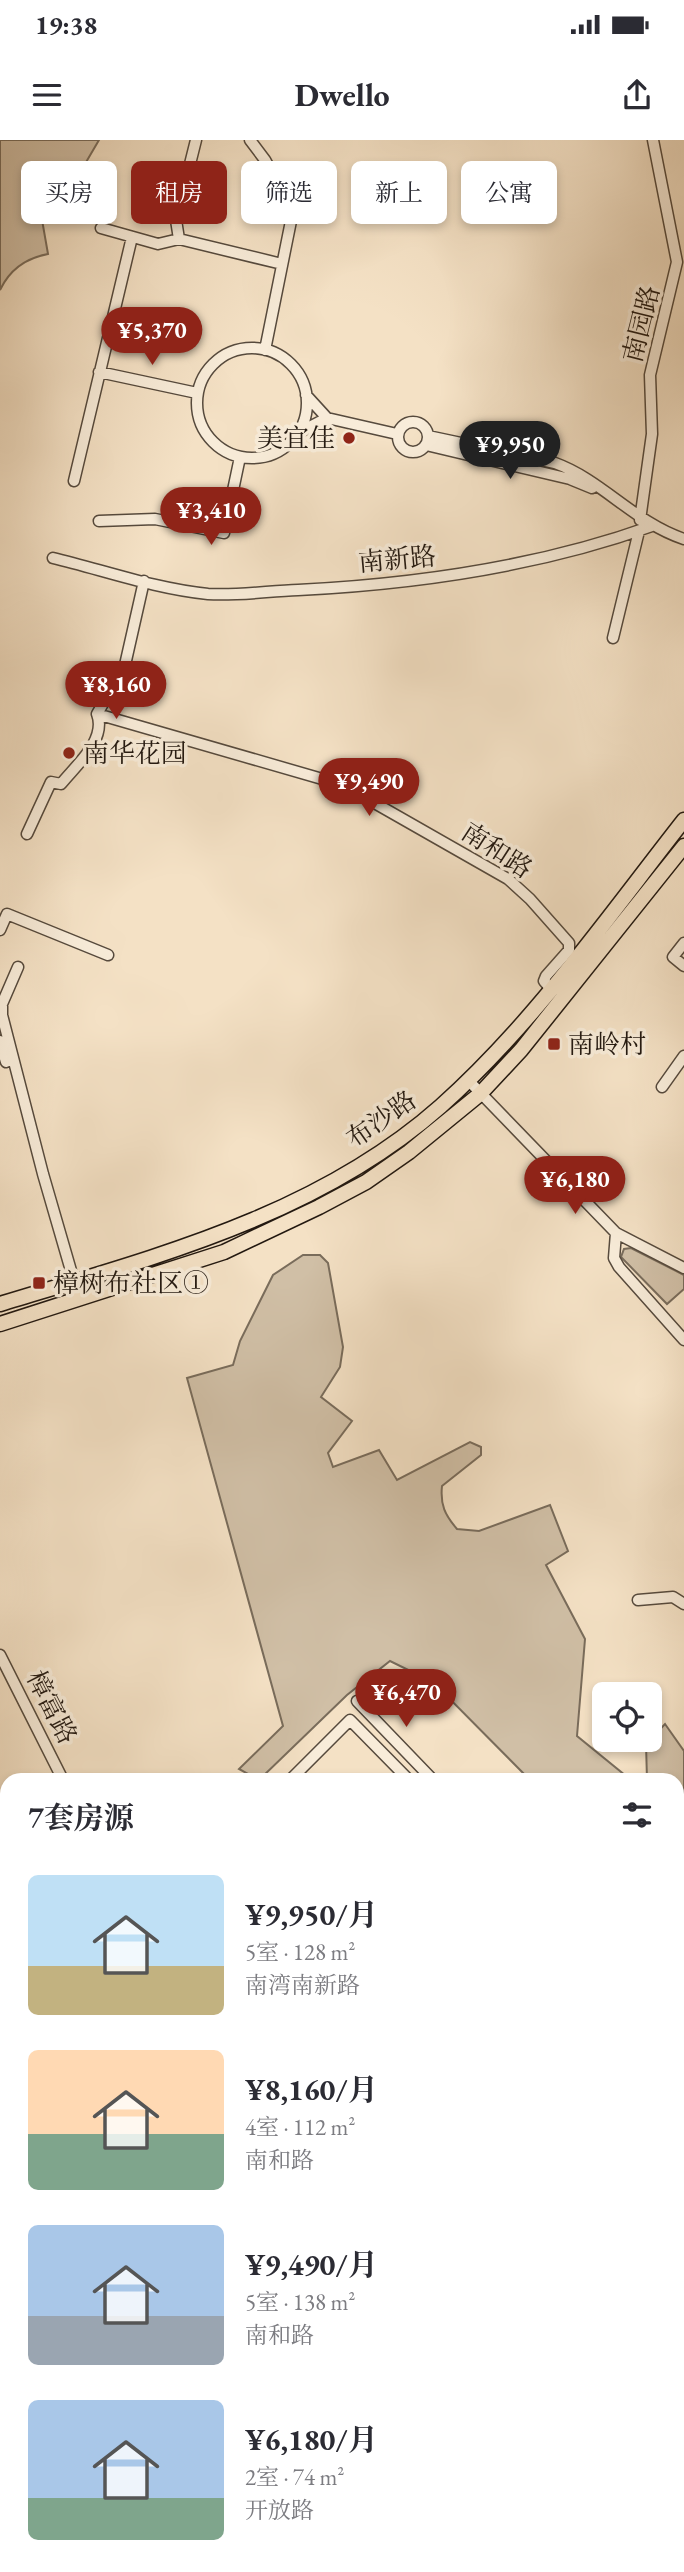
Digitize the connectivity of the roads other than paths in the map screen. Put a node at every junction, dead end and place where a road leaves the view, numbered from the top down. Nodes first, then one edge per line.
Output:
1 (196, 140) edge
2 (250, 140) edge
3 (653, 140) edge
4 (100, 228) dead end
5 (132, 237) junction
6 (179, 239) junction
7 (282, 264) junction
8 (265, 350) junction
9 (99, 372) junction
10 (197, 393) junction
11 (306, 396) junction
12 (327, 418) junction
13 (298, 433) junction
14 (397, 434) junction
15 (427, 440) junction
16 (240, 457) junction
17 (75, 481) dead end
18 (99, 521) dead end
19 (640, 525) junction
20 (684, 540) edge
21 (53, 558) dead end
22 (142, 580) junction
23 (613, 638) dead end
24 (97, 714) junction
25 (684, 820) edge
26 (27, 834) dead end
27 (684, 846) edge
28 (0, 930) edge
29 (682, 942) edge
30 (108, 955) dead end
31 (679, 964) edge
32 (18, 967) dead end
33 (550, 988) junction
34 (0, 1041) edge
35 (684, 1056) edge
36 (468, 1080) junction
37 (662, 1087) dead end
38 (480, 1094) junction
39 (616, 1233) junction
40 (684, 1268) edge
41 (72, 1282) junction
42 (0, 1304) edge
43 (0, 1324) edge
44 (684, 1340) edge
45 (638, 1600) dead end
46 (684, 1604) edge
47 (0, 1655) edge
48 (357, 1701) dead end
49 (59, 1773) edge
50 (297, 1773) edge
51 (402, 1773) edge
52 (426, 1773) edge

1 - 6 street
2 - 7 street
3 - 19 street, 南园路
4 - 5 street
5 - 6 street
5 - 9 street
6 - 7 street
7 - 8 street
8 - 10 street
8 - 11 street
9 - 10 street
9 - 17 street
10 - 16 street
11 - 12 street
11 - 13 street
12 - 13 street
12 - 14 street
13 - 16 street
14 - 15 street
14 - 15 street
15 - 19 street
16 - 18 street
19 - 20 street
19 - 22 street, 南新路
19 - 23 street, 南园路
21 - 22 street, 南新路
22 - 24 street
24 - 26 street
24 - 33 street, 南和路
25 - 33 main road, 布沙路
27 - 38 main road, 布沙路
28 - 30 street
29 - 31 street
32 - 41 street
33 - 36 main road, 布沙路
34 - 41 street
35 - 37 street
36 - 38 street
36 - 41 main road, 布沙路
38 - 39 street
38 - 43 main road, 布沙路
39 - 40 street
39 - 44 street
41 - 42 main road, 布沙路
45 - 46 street
47 - 49 street, 樟富路
48 - 52 street
50 - 51 street

